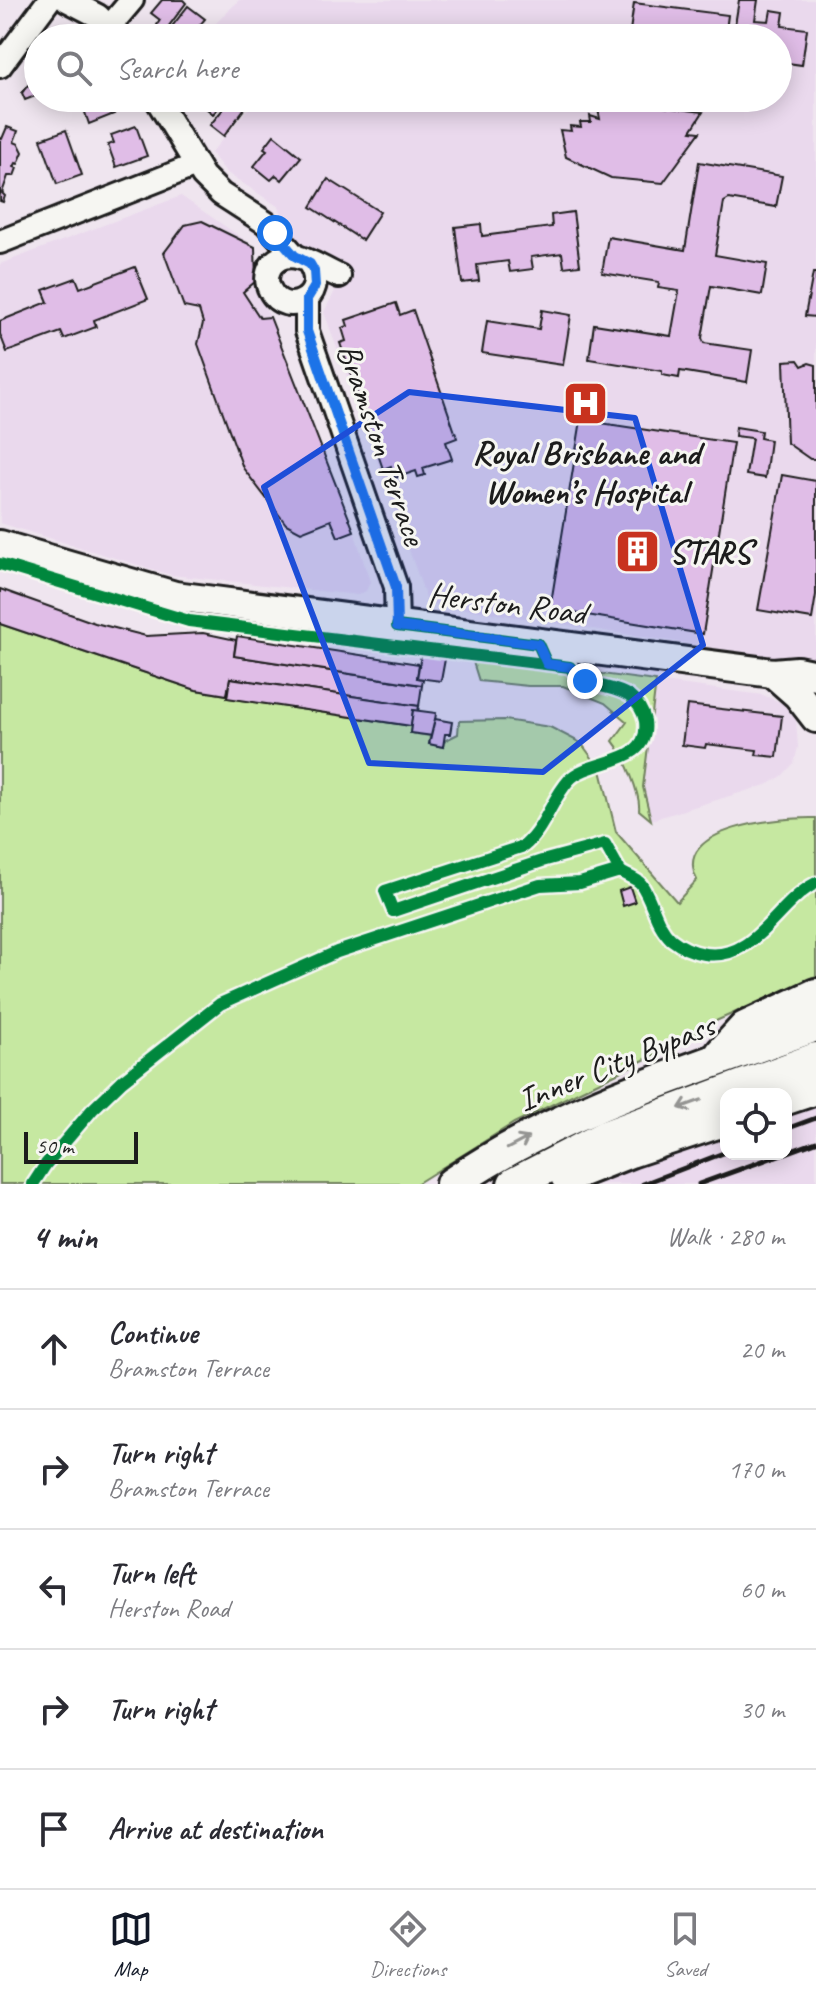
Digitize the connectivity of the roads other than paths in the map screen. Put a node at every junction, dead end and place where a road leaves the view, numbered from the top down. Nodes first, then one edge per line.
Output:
1 (49, 0) edge
2 (67, 0) edge
3 (132, 0) edge
4 (31, 24) edge
5 (106, 24) edge
6 (119, 24) edge
7 (24, 34) edge
8 (0, 66) edge
9 (164, 112) edge
10 (196, 165) junction
11 (266, 223) junction
12 (0, 242) edge
13 (303, 260) junction
14 (273, 264) junction
15 (301, 298) junction
16 (0, 545) edge
17 (397, 626) junction
18 (773, 673) junction
19 (816, 675) edge
20 (816, 718) edge
21 (816, 995) edge
22 (816, 1025) edge
23 (816, 1059) edge
24 (714, 1061) junction
25 (816, 1088) edge
26 (792, 1096) edge
27 (720, 1121) edge
28 (452, 1184) edge
29 (514, 1184) edge
30 (530, 1184) edge

1 - 4 street
2 - 5 street
3 - 6 street
7 - 8 street
9 - 10 street
10 - 11 street
10 - 12 street
11 - 13 street
11 - 14 street
13 - 14 street
13 - 15 street
14 - 15 street
15 - 17 street, Bramston Terrace
16 - 17 main road, Herston Road
17 - 18 main road, Herston Road
18 - 19 main road, Herston Road
18 - 20 main road
21 - 24 highway
22 - 24 highway, Inner City Bypass
23 -> 29 highway, Inner City Bypass
28 -> 24 highway, Inner City Bypass
25 - 26 highway
27 - 30 highway

